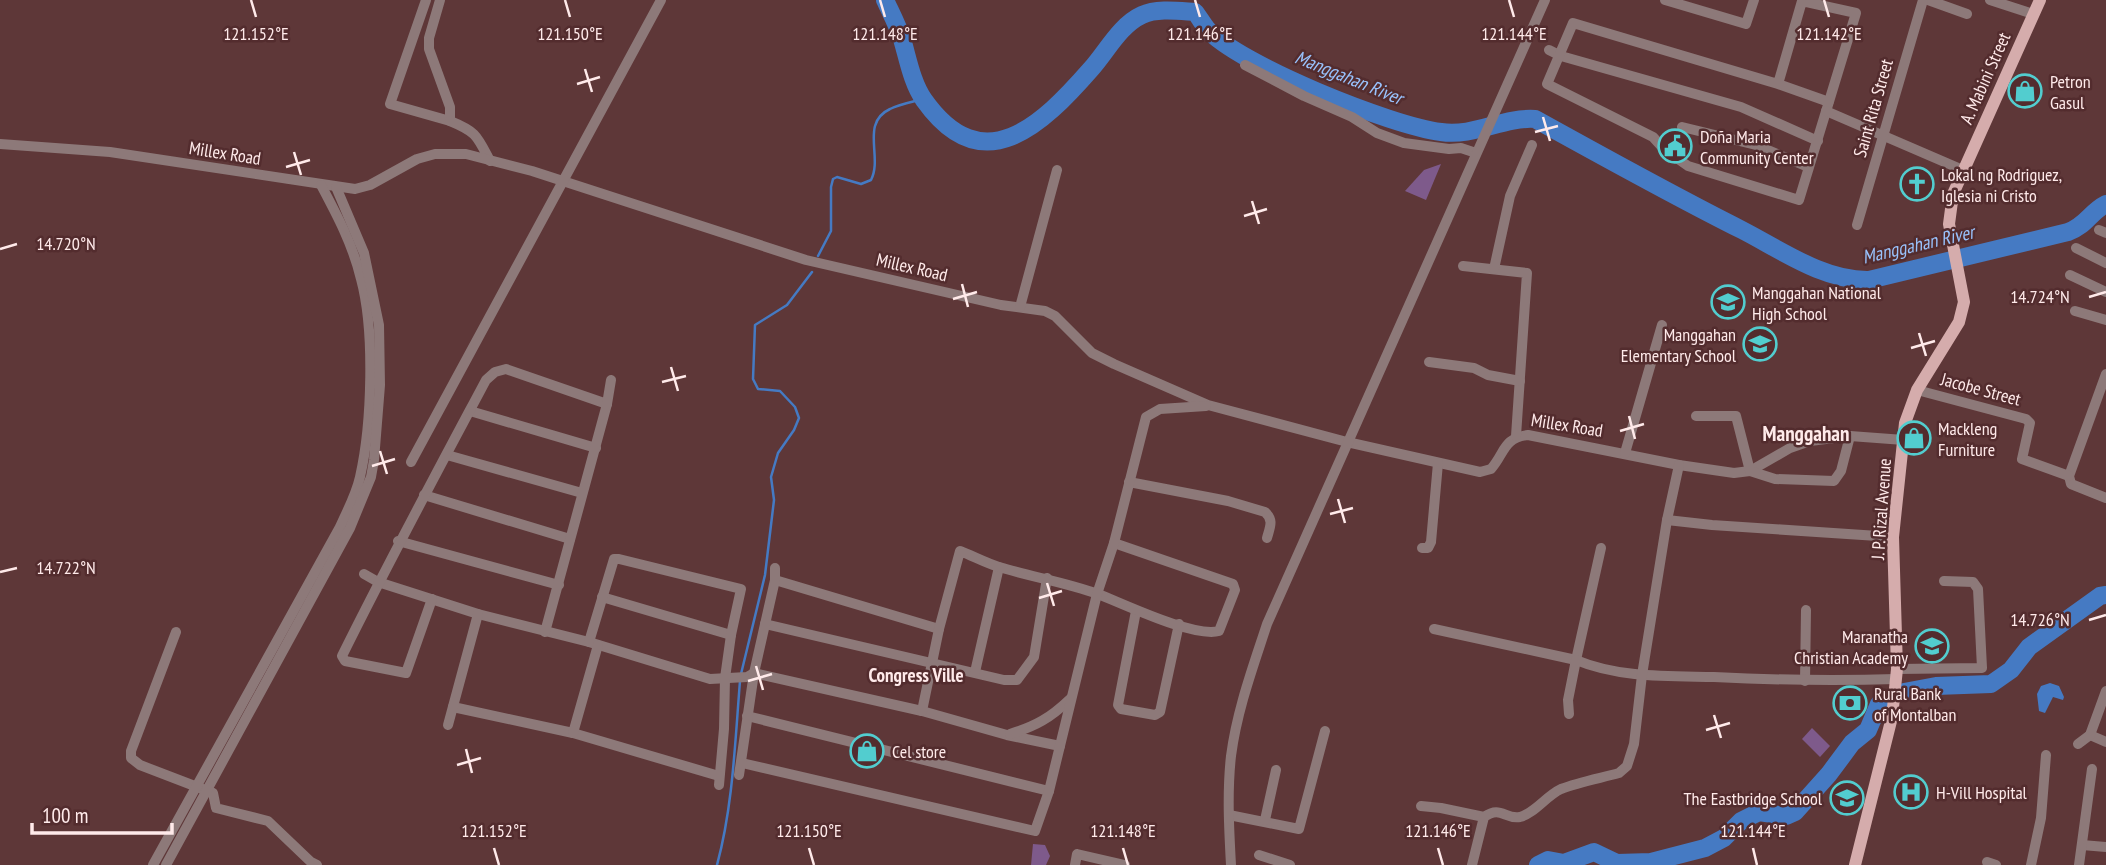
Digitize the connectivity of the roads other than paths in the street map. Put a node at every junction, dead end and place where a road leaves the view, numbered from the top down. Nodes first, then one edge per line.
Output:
1 (426, 0) edge
2 (440, 0) edge
3 (661, 0) edge
4 (1545, 0) edge
5 (1665, 0) edge
6 (1754, 0) edge
7 (1925, 0) edge
8 (1990, 0) edge
9 (2040, 0) edge
10 (1962, 8) edge
11 (2033, 14) junction
12 (1549, 50) dead end
13 (1561, 56) junction
14 (1245, 65) dead end
15 (1779, 84) junction
16 (1827, 107) junction
17 (450, 121) junction
18 (1682, 127) dead end
19 (1884, 135) junction
20 (1818, 141) junction
21 (0, 144) edge
22 (1532, 145) dead end
23 (1476, 152) junction
24 (490, 161) junction
25 (1808, 167) junction
26 (1057, 170) dead end
27 (1963, 170) junction
28 (564, 182) junction
29 (321, 185) junction
30 (336, 187) junction
31 (1857, 225) dead end
32 (2076, 248) dead end
33 (2106, 263) edge
34 (1463, 266) dead end
35 (1494, 269) junction
36 (2070, 275) dead end
37 (2106, 292) edge
38 (1020, 307) junction
39 (2075, 311) dead end
40 (2106, 320) edge
41 (1662, 325) dead end
42 (1429, 362) dead end
43 (2106, 374) edge
44 (611, 380) dead end
45 (1520, 381) junction
46 (1917, 390) junction
47 (607, 404) junction
48 (1208, 405) junction
49 (470, 411) junction
50 (1696, 416) dead end
51 (1516, 436) junction
52 (1850, 436) junction
53 (1903, 440) junction
54 (1347, 442) junction
55 (596, 448) junction
56 (1625, 453) junction
57 (447, 455) junction
58 (411, 462) dead end
59 (1438, 463) junction
60 (1679, 465) junction
61 (1750, 471) junction
62 (2069, 476) junction
63 (1129, 482) junction
64 (582, 493) junction
65 (424, 495) junction
66 (2106, 498) edge
67 (1667, 520) junction
68 (1894, 537) junction
69 (569, 538) junction
70 (1267, 538) dead end
71 (398, 541) junction
72 (1114, 543) junction
73 (1422, 548) dead end
74 (1601, 548) dead end
75 (999, 567) junction
76 (364, 574) dead end
77 (1047, 578) junction
78 (1944, 581) dead end
79 (378, 582) junction
80 (559, 585) junction
81 (1097, 594) junction
82 (602, 597) junction
83 (432, 599) junction
84 (1806, 610) dead end
85 (1136, 611) junction
86 (478, 614) junction
87 (765, 624) junction
88 (1179, 624) junction
89 (939, 629) junction
90 (1434, 629) dead end
91 (176, 632) dead end
92 (545, 632) junction
93 (731, 635) junction
94 (594, 643) junction
95 (1576, 660) junction
96 (931, 663) junction
97 (975, 672) junction
98 (1896, 674) junction
99 (750, 675) junction
100 (1642, 675) junction
101 (728, 678) junction
102 (1805, 681) junction
103 (2106, 691) edge
104 (1072, 698) junction
105 (453, 707) junction
106 (922, 711) junction
107 (1569, 714) dead end
108 (747, 716) junction
109 (448, 725) dead end
110 (1325, 731) dead end
111 (573, 733) junction
112 (1007, 735) junction
113 (2090, 735) junction
114 (2106, 742) edge
115 (2078, 744) dead end
116 (1060, 746) junction
117 (2046, 755) dead end
118 (742, 763) junction
119 (2092, 769) dead end
120 (1276, 770) dead end
121 (739, 775) dead end
122 (195, 785) junction
123 (1049, 790) junction
124 (207, 791) junction
125 (1420, 806) dead end
126 (1229, 815) junction
127 (1484, 817) junction
128 (1265, 820) junction
129 (2082, 845) junction
130 (2106, 847) edge
131 (1259, 855) dead end
132 (153, 865) edge
133 (166, 865) edge
134 (317, 865) edge
135 (1075, 865) edge
136 (1125, 865) edge
137 (1231, 865) edge
138 (1290, 865) edge
139 (1472, 865) edge
140 (1854, 865) edge
141 (2031, 865) edge
142 (2079, 865) edge

1 - 17 street
2 - 17 street
3 - 28 street
4 - 23 street
5 - 6 street
7 - 10 street
7 - 19 street, Saint Rita Street
8 - 11 street
9 - 11 main road, A. Mabini Street
11 - 27 main road, A. Mabini Street
12 - 13 street
13 - 15 street
13 - 20 street
13 - 25 street
14 - 23 street
15 - 16 street
15 - 16 street
16 - 19 street
16 - 20 street
17 - 24 street
18 - 25 street
19 - 27 street
19 - 31 street, Saint Rita Street
20 - 25 street
21 - 29 street, Millex Road
22 - 35 street
23 - 54 street
24 - 28 street, Millex Road
24 - 30 street, Millex Road
26 - 38 street
27 - 46 main road, J. P. Rizal Avenue
28 - 38 street, Millex Road
28 - 58 street
29 - 30 street, Millex Road
29 - 122 street
30 - 124 street
32 - 33 street
34 - 35 street
35 - 45 street
36 - 37 street
38 - 48 street, Millex Road
39 - 40 street
41 - 56 street
42 - 45 street
43 - 62 street
44 - 47 street
45 - 51 street
46 - 53 main road, J. P. Rizal Avenue
46 - 62 street, Jacobe Street
47 - 49 street
47 - 55 street
48 - 54 street, Millex Road
48 - 63 street
49 - 55 street
49 - 57 street
50 - 61 street
51 - 56 street, Millex Road
51 - 59 street, Millex Road
52 - 53 street
52 - 61 street
52 - 61 street, Millex Road
53 - 68 main road, J. P. Rizal Avenue
54 - 59 street, Millex Road
54 - 126 street
55 - 64 street
56 - 60 street, Millex Road
57 - 64 street
57 - 65 street
59 - 73 street
60 - 61 street, Millex Road
60 - 67 street
62 - 66 street
63 - 70 street
63 - 72 street
64 - 69 street
65 - 69 street
65 - 71 street
67 - 68 street
67 - 100 street
68 - 98 main road, J. P. Rizal Avenue
69 - 80 street
71 - 79 street
71 - 80 street
72 - 81 street
72 - 88 street
74 - 95 street
75 - 77 street
75 - 89 street
75 - 97 street
76 - 79 street
77 - 81 street
77 - 97 street
78 - 98 street
79 - 83 street
79 - 83 street
80 - 92 street
81 - 85 street
81 - 104 street
82 - 93 street
82 - 93 street
82 - 94 street
83 - 86 street
84 - 102 street
85 - 88 street
85 - 88 street
86 - 92 street
86 - 105 street
87 - 89 street
87 - 96 street
87 - 99 street
89 - 96 street
90 - 95 street
91 - 122 street
92 - 94 street
93 - 101 street
94 - 101 street
94 - 111 street
95 - 100 street
95 - 107 street
96 - 97 street
96 - 106 street
98 - 102 street
98 - 140 main road, J. P. Rizal Avenue
99 - 101 street
99 - 106 street
99 - 108 street
100 - 102 street
100 - 127 street
101 - 111 street
103 - 113 street
104 - 112 street
104 - 116 street
105 - 109 street
105 - 111 street
106 - 112 street
108 - 118 street
108 - 123 street
110 - 128 street
112 - 116 street
113 - 114 street
113 - 115 street
116 - 123 street
117 - 141 street
118 - 121 street
118 - 123 street
119 - 129 street
120 - 128 street
122 - 124 street
122 - 132 street
124 - 133 street
124 - 134 street
125 - 127 street
126 - 128 street
126 - 137 street
127 - 139 street
129 - 130 street
129 - 142 street
131 - 138 street
135 - 136 street

